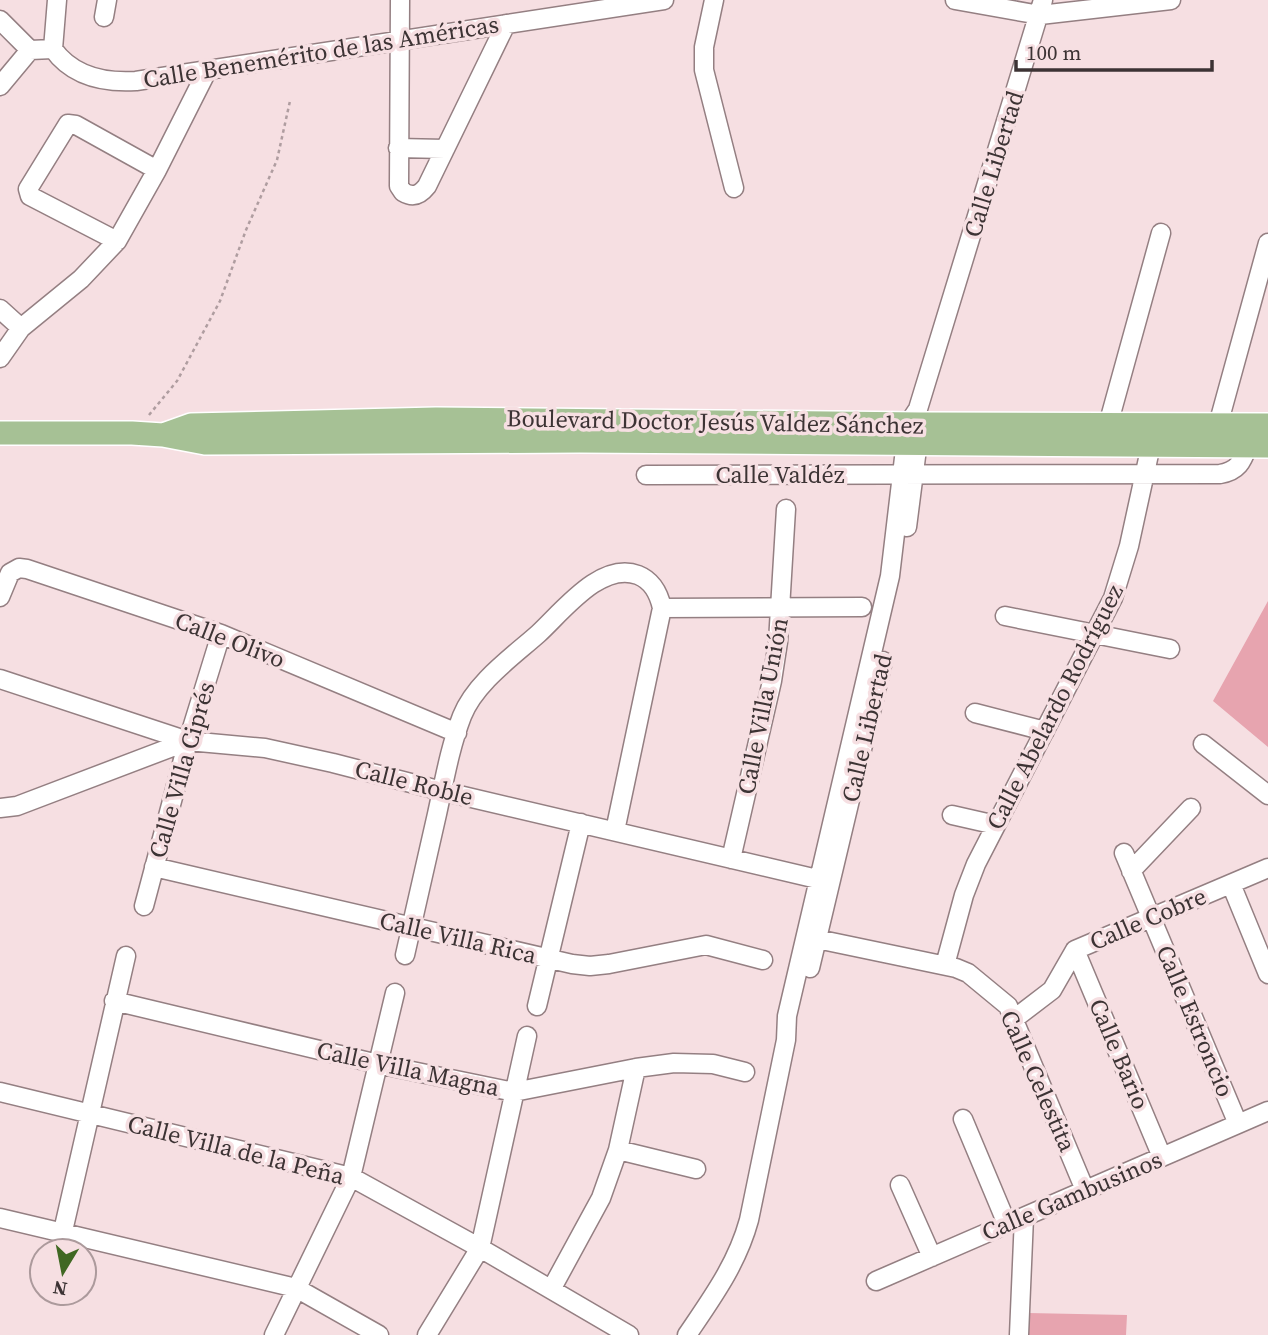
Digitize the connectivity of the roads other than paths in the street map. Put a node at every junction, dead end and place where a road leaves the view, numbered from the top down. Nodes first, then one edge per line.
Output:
1 (57, 0) edge
2 (400, 0) edge
3 (664, 0) edge
4 (714, 0) edge
5 (955, 0) edge
6 (1171, 0) edge
7 (601, 5) edge
8 (1042, 7) edge
9 (0, 20) edge
10 (506, 24) junction
11 (399, 41) junction
12 (53, 49) junction
13 (30, 50) junction
14 (207, 71) junction
15 (0, 86) edge
16 (398, 148) junction
17 (445, 149) junction
18 (157, 170) junction
19 (734, 188) dead end
20 (1161, 233) dead end
21 (117, 241) junction
22 (1268, 243) edge
23 (0, 309) edge
24 (21, 328) junction
25 (0, 358) edge
26 (1108, 425) junction
27 (1218, 425) junction
28 (1268, 425) edge
29 (914, 429) junction
30 (0, 433) edge
31 (1151, 445) junction
32 (1258, 446) edge
33 (646, 475) dead end
34 (907, 475) junction
35 (1145, 475) junction
36 (786, 509) dead end
37 (2, 590) edge
38 (782, 606) junction
39 (862, 607) dead end
40 (662, 608) junction
41 (1006, 616) dead end
42 (221, 634) junction
43 (1096, 635) junction
44 (1170, 649) dead end
45 (0, 679) edge
46 (975, 713) dead end
47 (1045, 731) junction
48 (457, 733) junction
49 (188, 741) junction
50 (1203, 744) dead end
51 (442, 791) junction
52 (1268, 795) edge
53 (0, 808) edge
54 (1191, 808) dead end
55 (952, 815) dead end
56 (581, 823) junction
57 (996, 825) junction
58 (615, 831) junction
59 (1124, 853) dead end
60 (732, 859) junction
61 (155, 867) junction
62 (1268, 868) edge
63 (1131, 871) junction
64 (824, 881) junction
65 (1231, 884) junction
66 (144, 906) dead end
67 (1151, 917) junction
68 (411, 927) junction
69 (817, 939) junction
70 (1075, 950) junction
71 (405, 955) dead end
72 (126, 956) dead end
73 (548, 959) junction
74 (763, 960) dead end
75 (945, 965) junction
76 (1268, 974) edge
77 (395, 993) dead end
78 (114, 1001) junction
79 (537, 1006) dead end
80 (1011, 1013) junction
81 (527, 1036) dead end
82 (786, 1040) junction
83 (378, 1064) junction
84 (636, 1068) junction
85 (745, 1072) dead end
86 (514, 1092) junction
87 (5, 1096) edge
88 (1268, 1111) edge
89 (91, 1114) junction
90 (963, 1119) dead end
91 (1238, 1124) junction
92 (618, 1150) junction
93 (1162, 1157) junction
94 (696, 1169) dead end
95 (351, 1177) junction
96 (900, 1185) dead end
97 (1085, 1190) junction
98 (0, 1218) edge
99 (1016, 1220) junction
100 (63, 1231) junction
101 (480, 1248) junction
102 (932, 1257) junction
103 (876, 1281) dead end
104 (296, 1288) junction
105 (552, 1288) junction
106 (274, 1335) edge
107 (379, 1335) edge
108 (427, 1335) edge
109 (629, 1335) edge
110 (687, 1335) edge
111 (1019, 1335) edge

1 - 12 street
2 - 11 street
3 - 7 street, Calle Benemérito de las Américas
4 - 19 street
5 - 8 street
6 - 8 street
7 - 10 street, Calle Benemérito de las Américas
8 - 29 street, Calle Libertad
9 - 13 street
10 - 11 street, Calle Benemérito de las Américas
10 - 17 street
11 - 14 street, Calle Benemérito de las Américas
11 - 16 street
12 - 13 street
12 - 14 street, Calle Benemérito de las Américas
13 - 15 street
14 - 18 street
16 - 17 street
16 - 17 street
18 - 21 street
18 - 21 street
20 - 26 street
21 - 24 street
22 - 27 street
23 - 24 street
24 - 25 street
26 - 27 main road, Boulevard Doctor Jesús Valdez Sánchez
26 - 29 main road, Boulevard Doctor Jesús Valdez Sánchez
27 - 28 main road, Boulevard Doctor Jesús Valdez Sánchez
29 - 30 main road, Boulevard Doctor Jesús Valdez Sánchez
29 - 31 main road, Boulevard Doctor Jesús Valdez Sánchez
29 - 34 street, Calle Libertad
31 - 32 main road, Boulevard Doctor Jesús Valdez Sánchez
31 - 35 street, Calle Abelardo Rodríguez
32 - 35 street, Calle Valdéz
33 - 34 street, Calle Valdéz
34 - 35 street, Calle Valdéz
34 - 64 street, Calle Libertad
35 - 43 street, Calle Abelardo Rodríguez
36 - 38 street, Calle Villa Unión
37 - 42 street, Calle Olivo
38 - 39 street
38 - 40 street
38 - 60 street, Calle Villa Unión
40 - 48 street
40 - 58 street
41 - 43 street
42 - 48 street, Calle Olivo
42 - 49 street, Calle Villa Ciprés
43 - 44 street
43 - 47 street, Calle Abelardo Rodríguez
45 - 49 street, Calle Roble
46 - 47 street
47 - 57 street, Calle Abelardo Rodríguez
48 - 51 street
49 - 51 street, Calle Roble
49 - 53 street
49 - 61 street, Calle Villa Ciprés
50 - 52 street
51 - 56 street, Calle Roble
51 - 68 street
54 - 63 street
55 - 57 street
56 - 58 street, Calle Roble
56 - 73 street
57 - 75 street, Calle Abelardo Rodríguez
58 - 60 street, Calle Roble
59 - 63 street, Calle Estroncio
60 - 64 street, Calle Roble
61 - 66 street, Calle Villa Ciprés
61 - 68 street, Calle Villa Rica
62 - 65 street, Calle Cobre
63 - 67 street, Calle Estroncio
64 - 69 street, Calle Libertad
64 - 82 street, Calle Libertad
65 - 67 street, Calle Cobre
65 - 76 street
67 - 70 street, Calle Cobre
67 - 91 street, Calle Estroncio
68 - 71 street
68 - 73 street, Calle Villa Rica
69 - 75 street, Calle Celestita
69 - 82 street, Calle Libertad
70 - 80 street, Calle Cobre
70 - 93 street, Calle Bario
72 - 78 street
73 - 74 street, Calle Villa Rica
73 - 79 street
75 - 80 street, Calle Celestita
77 - 83 street
78 - 83 street, Calle Villa Magna
78 - 89 street
80 - 97 street, Calle Celestita
81 - 86 street
82 - 110 street, Calle Libertad
83 - 86 street, Calle Villa Magna
83 - 95 street
84 - 85 street, Calle Villa Magna
84 - 86 street, Calle Villa Magna
84 - 92 street
86 - 101 street
87 - 89 street, Calle Villa de la Peña
88 - 91 street, Calle Gambusinos
89 - 95 street, Calle Villa de la Peña
89 - 100 street
90 - 99 street
91 - 93 street, Calle Gambusinos
92 - 94 street
92 - 105 street
93 - 97 street, Calle Gambusinos
95 - 101 street, Calle Villa de la Peña
95 - 104 street
96 - 102 street
97 - 99 street, Calle Gambusinos
98 - 100 street
99 - 102 street, Calle Gambusinos
99 - 111 street
100 - 104 street
101 - 105 street, Calle Villa de la Peña
101 - 108 street
102 - 103 street, Calle Gambusinos
104 - 106 street
104 - 107 street
105 - 109 street, Calle Villa de la Peña

